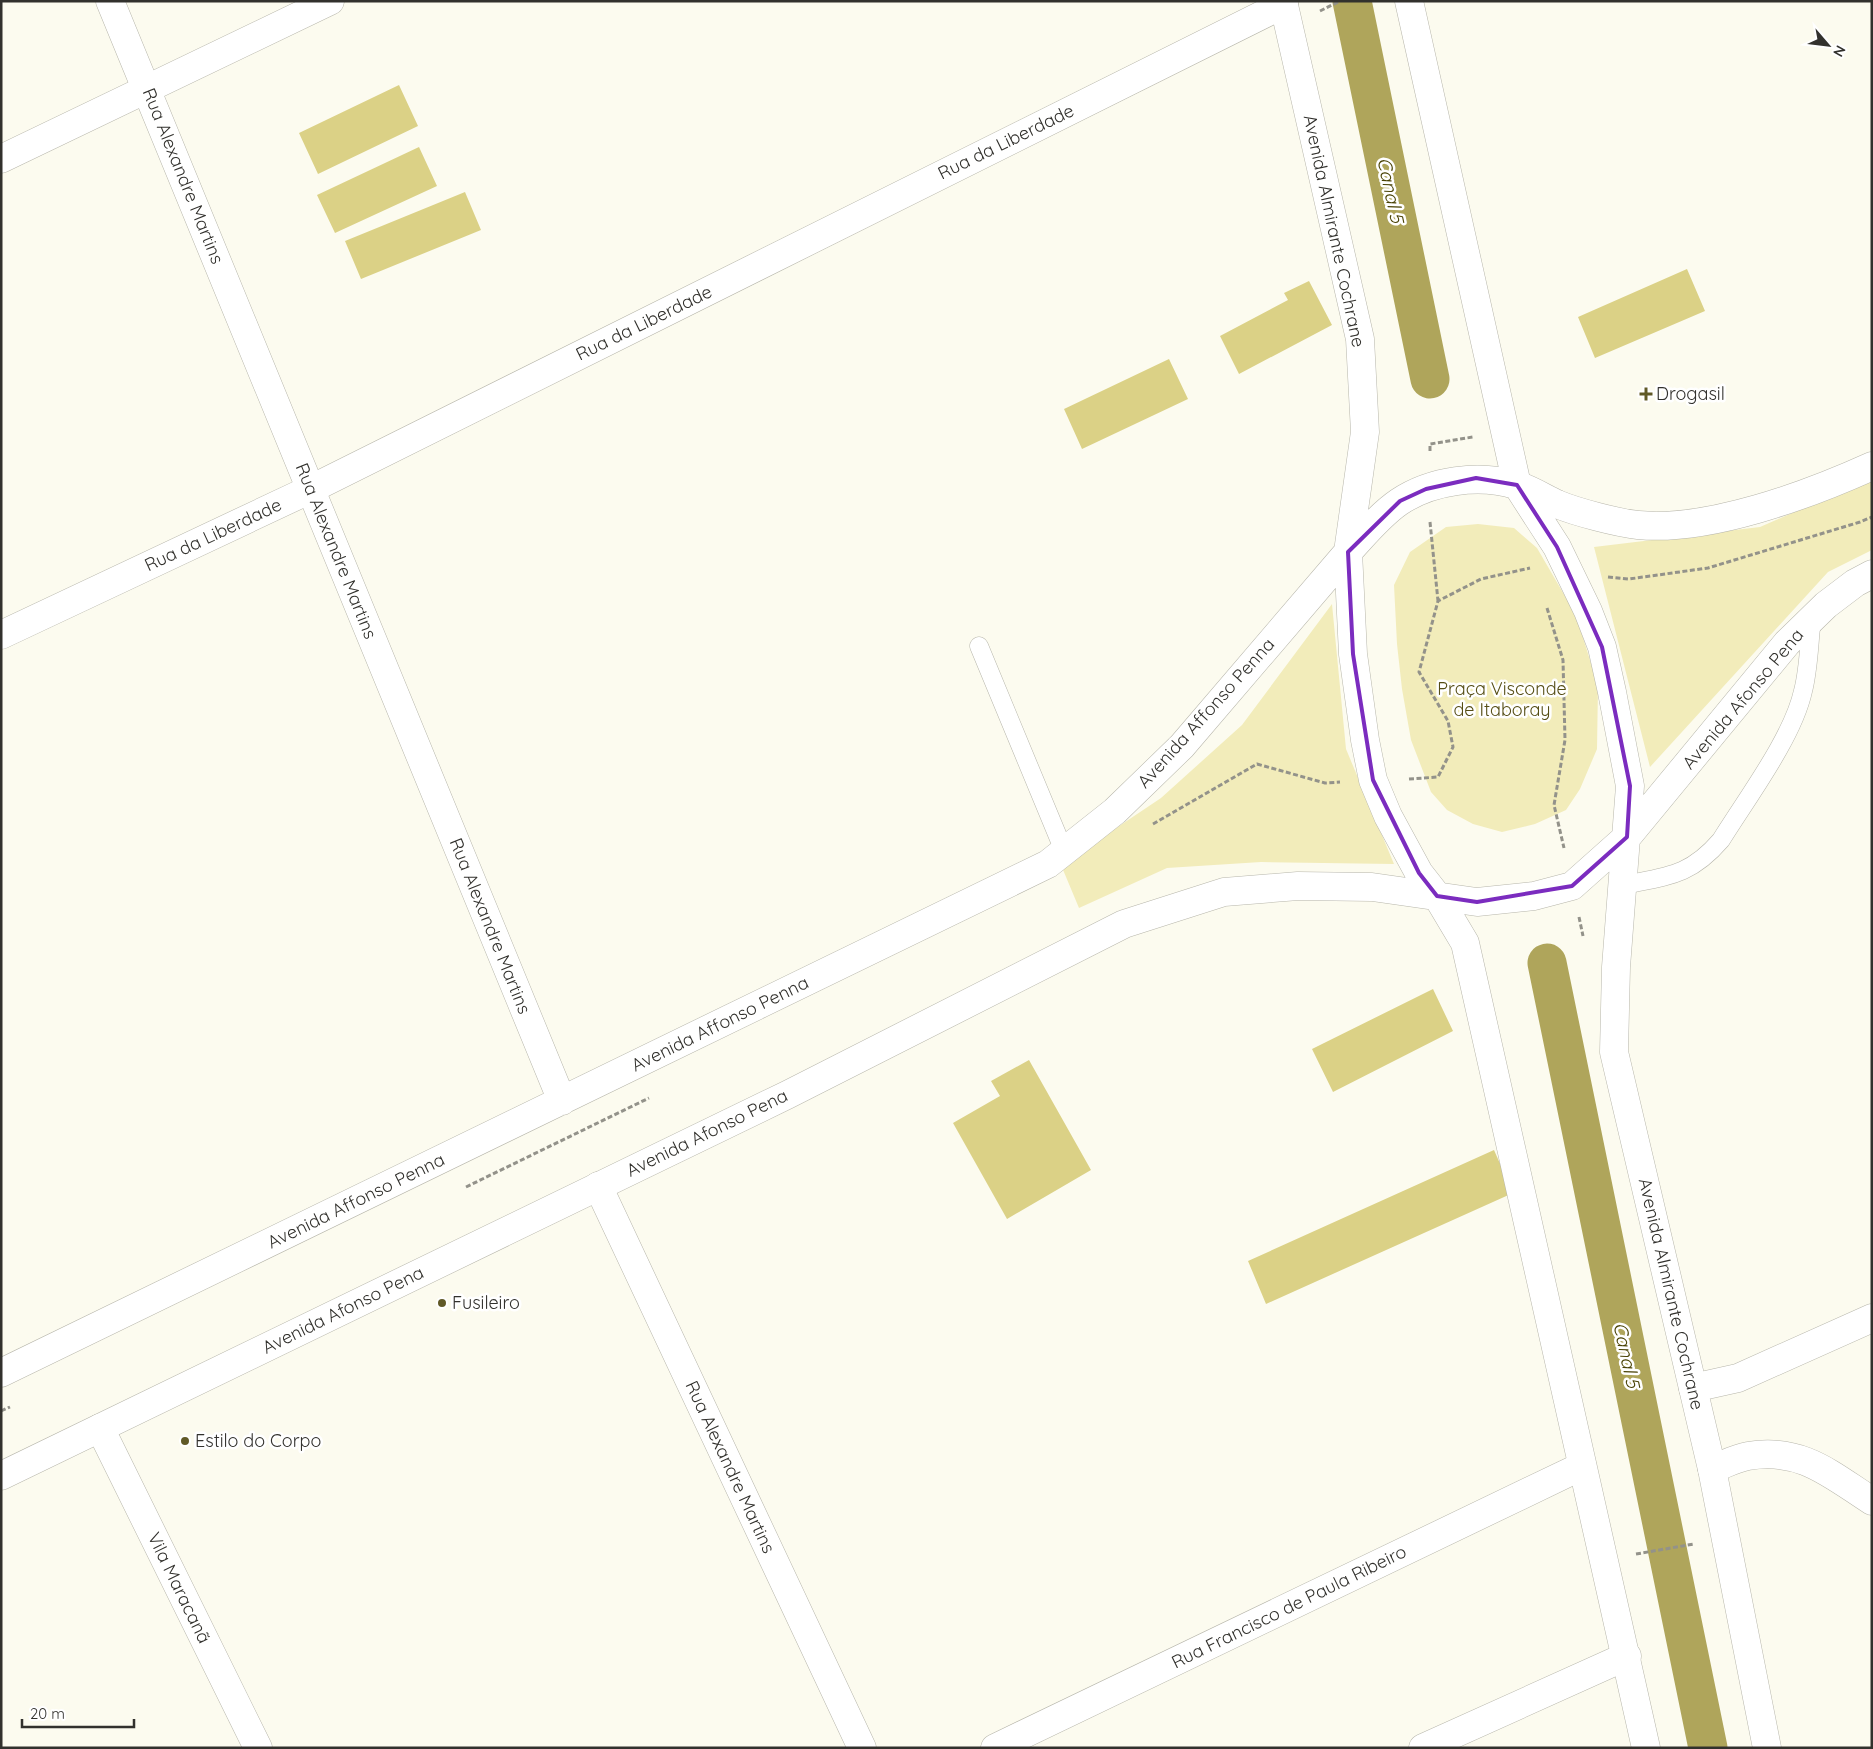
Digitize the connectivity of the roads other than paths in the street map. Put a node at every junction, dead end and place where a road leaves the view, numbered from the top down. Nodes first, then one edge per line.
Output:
1 (110, 1) edge
2 (330, 1) edge
3 (1409, 1) edge
4 (1283, 3) edge
5 (147, 89) junction
6 (1, 159) edge
7 (1872, 466) edge
8 (1517, 485) junction
9 (311, 489) junction
10 (1348, 552) junction
11 (1872, 574) edge
12 (1812, 618) junction
13 (1, 635) edge
14 (979, 646) dead end
15 (1627, 838) junction
16 (1064, 851) junction
17 (1624, 885) junction
18 (1437, 896) junction
19 (562, 1101) junction
20 (598, 1186) junction
21 (1872, 1318) edge
22 (1, 1374) edge
23 (1693, 1388) junction
24 (100, 1428) junction
25 (1582, 1466) junction
26 (1712, 1469) junction
27 (1, 1476) edge
28 (1872, 1501) edge
29 (1627, 1656) junction
30 (258, 1748) edge
31 (862, 1748) edge
32 (995, 1748) edge
33 (1423, 1748) edge
34 (1646, 1748) edge
35 (1767, 1748) edge

1 - 5 main road, Rua Alexandre Martins
2 - 5 main road
3 - 8 main road
4 - 9 main road, Rua da Liberdade
4 - 10 main road, Avenida Almirante Cochrane
5 - 6 main road
5 - 9 main road, Rua Alexandre Martins
7 - 8 main road
8 - 10 main road, Avenida Affonso Penna
8 - 15 main road, Avenida Almirante Cochrane
9 - 13 main road, Rua da Liberdade
9 - 19 main road, Rua Alexandre Martins
10 - 16 main road, Avenida Affonso Penna
10 - 18 main road, Avenida Almirante Cochrane
11 - 12 main road, Avenida Afonso Pena
12 - 15 main road, Avenida Afonso Pena
12 - 17 lane
14 - 16 lane
15 - 17 main road, Avenida Almirante Cochrane
15 - 18 main road, Avenida Afonso Pena
16 - 19 main road, Avenida Affonso Penna
17 - 23 main road, Avenida Almirante Cochrane
18 - 20 main road, Avenida Afonso Pena
18 - 25 main road
19 - 22 main road, Avenida Affonso Penna
20 - 24 main road, Avenida Afonso Pena
20 - 31 main road, Rua Alexandre Martins
21 - 23 main road
23 - 26 main road, Avenida Almirante Cochrane
24 - 27 main road, Avenida Afonso Pena
24 - 30 main road, Vila Maracanã
25 - 29 main road
25 - 32 main road, Rua Francisco de Paula Ribeiro
26 - 28 main road
26 - 35 main road, Avenida Almirante Cochrane
29 - 33 main road
29 - 34 main road

